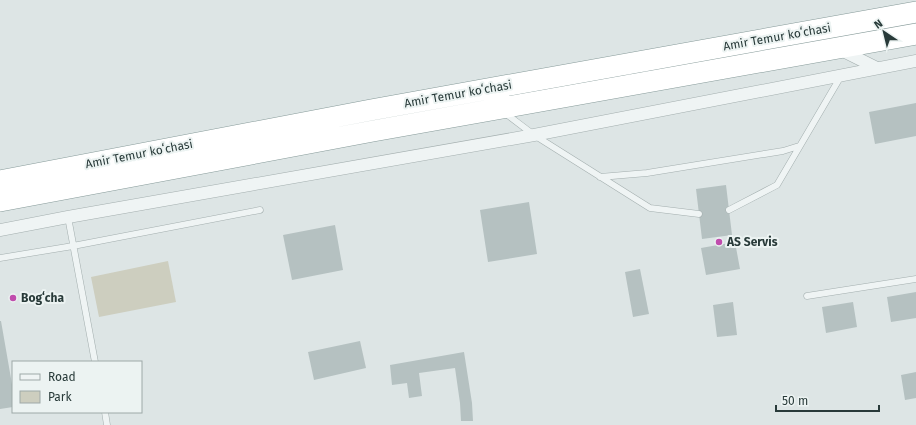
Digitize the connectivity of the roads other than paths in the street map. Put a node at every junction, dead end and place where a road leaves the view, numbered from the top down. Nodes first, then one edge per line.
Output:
1 (916, 12) edge
2 (916, 34) edge
3 (839, 48) junction
4 (916, 61) edge
5 (877, 68) junction
6 (842, 74) junction
7 (499, 109) junction
8 (371, 110) junction
9 (373, 131) junction
10 (534, 135) junction
11 (800, 146) junction
12 (600, 177) junction
13 (0, 181) edge
14 (0, 201) edge
15 (260, 210) dead end
16 (729, 210) dead end
17 (699, 214) dead end
18 (68, 217) junction
19 (0, 230) edge
20 (73, 246) junction
21 (0, 258) edge
22 (916, 279) edge
23 (807, 296) dead end
24 (95, 361) edge
25 (105, 413) edge
26 (107, 425) edge

1 - 8 highway, Amir Temur koʻchasi
2 - 3 highway, Amir Temur koʻchasi
3 - 5 street
3 - 7 highway, Amir Temur koʻchasi
4 - 5 street
5 - 6 street
6 - 10 street
6 - 11 lane
7 - 9 highway, Amir Temur koʻchasi
7 - 10 lane
8 - 9 highway
8 - 13 highway, Amir Temur koʻchasi
9 - 14 highway, Amir Temur koʻchasi
10 - 12 lane
10 - 18 street
11 - 12 lane
11 - 16 lane
12 - 17 lane
15 - 20 lane
18 - 19 street
18 - 20 lane
20 - 21 lane
20 - 24 lane
22 - 23 lane
25 - 26 lane

